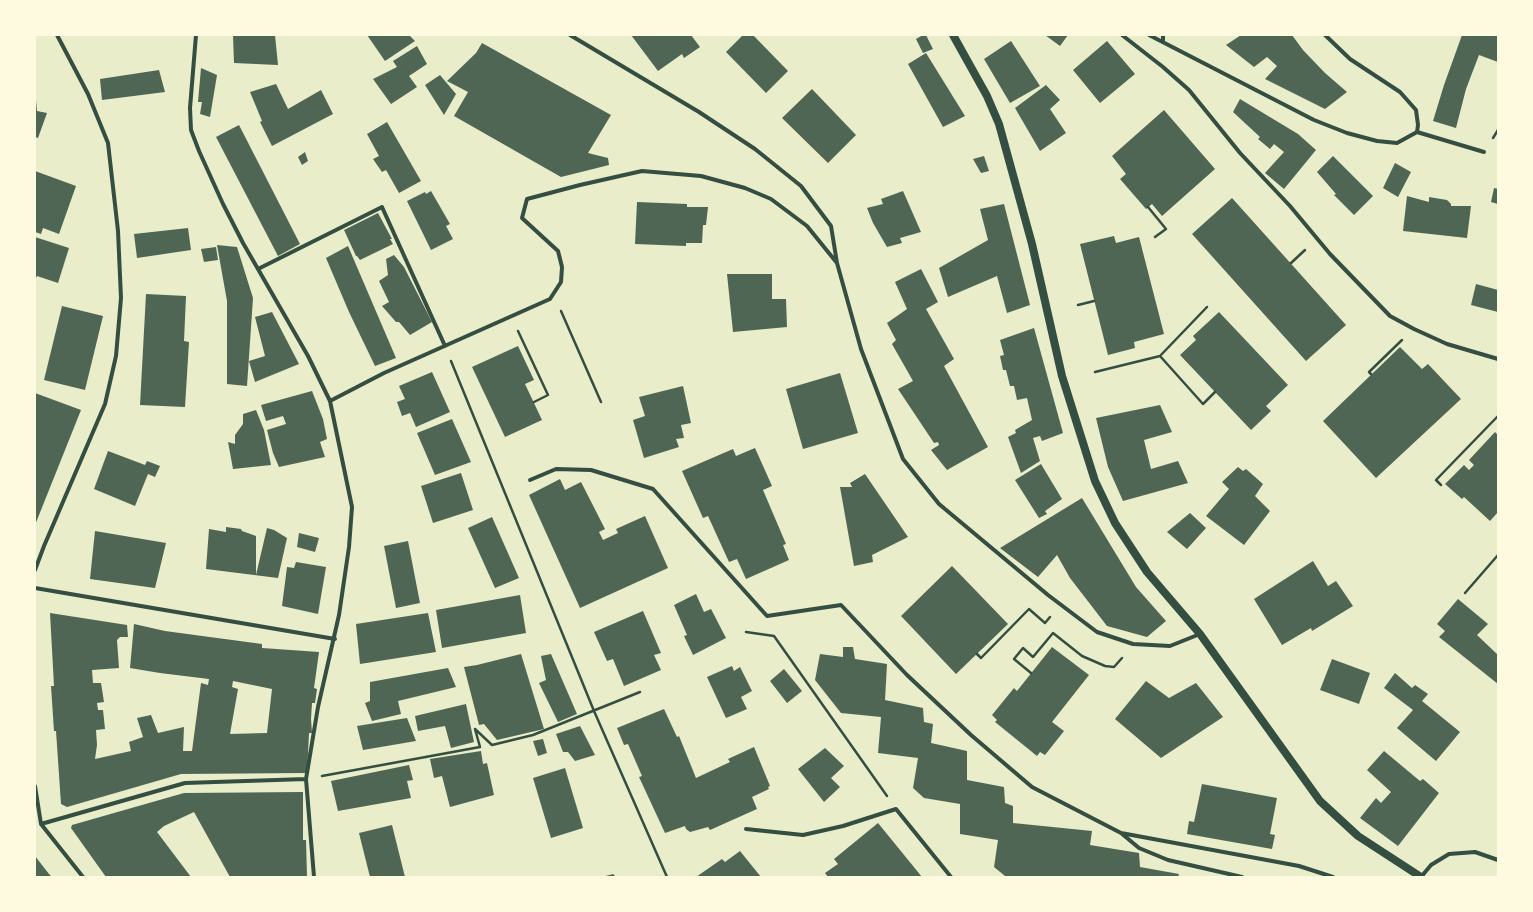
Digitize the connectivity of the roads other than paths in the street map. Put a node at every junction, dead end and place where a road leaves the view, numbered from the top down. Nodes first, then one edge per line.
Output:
1 (57, 35) edge
2 (196, 35) edge
3 (570, 35) edge
4 (954, 35) edge
5 (1122, 35) edge
6 (1149, 35) edge
7 (1164, 35) edge
8 (1325, 35) edge
9 (1163, 42) junction
10 (1417, 132) junction
11 (1484, 152) dead end
12 (837, 263) junction
13 (258, 268) junction
14 (445, 346) junction
15 (1498, 359) edge
16 (330, 400) junction
17 (530, 480) dead end
18 (35, 570) edge
19 (35, 588) edge
20 (1200, 634) junction
21 (335, 639) junction
22 (306, 778) junction
23 (35, 786) edge
24 (41, 824) junction
25 (746, 829) dead end
26 (1120, 833) junction
27 (1498, 860) edge
28 (83, 877) edge
29 (314, 877) edge
30 (951, 877) edge
31 (1242, 877) edge
32 (1333, 877) edge
33 (1421, 877) edge

1 - 18 street
2 - 13 street
3 - 12 street
4 - 20 main road
5 - 15 street
6 - 9 street
7 - 9 street
8 - 10 street
9 - 10 street
10 - 11 street
12 - 14 street
12 - 20 street
13 - 14 street
13 - 16 street
14 - 16 street
16 - 21 street
17 - 26 street
19 - 21 street
20 - 33 main road
21 - 22 street
22 - 24 street
22 - 29 street
23 - 24 street
24 - 28 street
25 - 30 street
26 - 31 street
26 - 32 street
27 - 33 street

